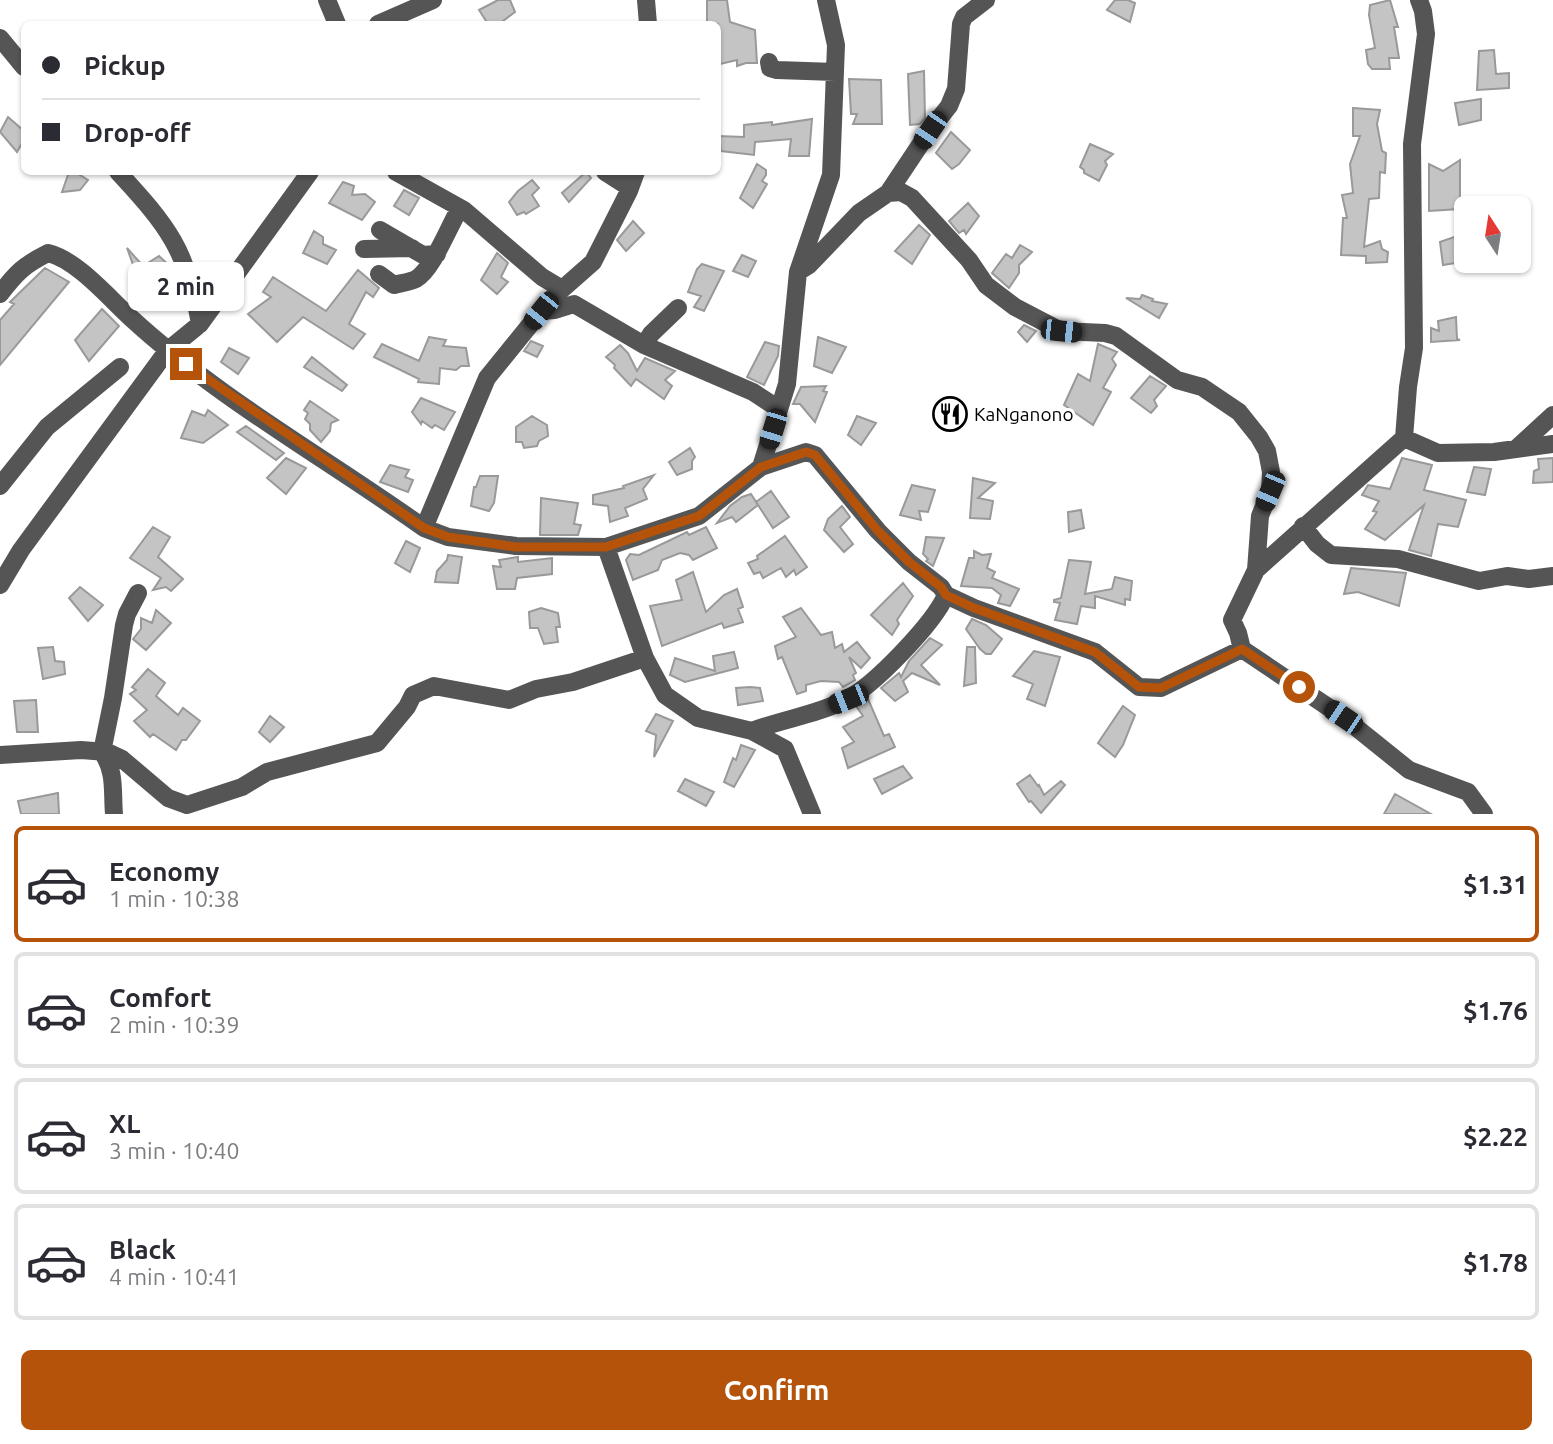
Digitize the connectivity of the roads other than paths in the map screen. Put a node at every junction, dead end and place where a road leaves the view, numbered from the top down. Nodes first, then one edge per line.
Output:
1 (327, 0) edge
2 (433, 0) edge
3 (646, 0) edge
4 (826, 0) edge
5 (986, 0) edge
6 (1419, 0) edge
7 (965, 8) edge
8 (336, 21) edge
9 (391, 21) edge
10 (648, 21) edge
11 (0, 38) edge
12 (769, 62) dead end
13 (21, 63) edge
14 (835, 72) junction
15 (121, 175) edge
16 (308, 175) edge
17 (401, 175) edge
18 (616, 175) edge
19 (633, 180) edge
20 (888, 193) junction
21 (460, 208) junction
22 (380, 230) dead end
23 (412, 248) junction
24 (364, 249) dead end
25 (437, 254) junction
26 (798, 272) junction
27 (379, 274) dead end
28 (562, 289) junction
29 (0, 294) edge
30 (678, 308) dead end
31 (541, 311) junction
32 (200, 324) junction
33 (644, 345) junction
34 (167, 351) junction
35 (120, 367) dead end
36 (779, 409) junction
37 (1553, 415) edge
38 (1404, 438) junction
39 (1553, 444) edge
40 (1516, 449) junction
41 (761, 467) junction
42 (0, 486) edge
43 (1303, 526) junction
44 (424, 528) junction
45 (606, 547) junction
46 (1256, 570) junction
47 (1553, 576) edge
48 (0, 585) edge
49 (138, 593) dead end
50 (946, 595) junction
51 (1242, 649) junction
52 (645, 659) junction
53 (752, 731) junction
54 (102, 752) junction
55 (0, 755) edge
56 (114, 814) edge
57 (812, 814) edge
58 (1484, 814) edge

1 - 8 street
2 - 9 street
3 - 10 street
4 - 14 street
5 - 7 street
6 - 38 street
7 - 20 street
11 - 13 street
12 - 14 street
14 - 26 street
15 - 32 street
16 - 32 street
17 - 21 street
18 - 19 street
19 - 28 street
20 - 26 street
20 - 46 street
21 - 25 street
21 - 28 street
22 - 23 street
23 - 24 street
23 - 25 street
25 - 27 street
26 - 36 street
28 - 31 street
29 - 34 street
30 - 33 street
31 - 33 street
31 - 44 street
32 - 34 street
33 - 36 street
34 - 44 street
34 - 48 street
35 - 42 street
36 - 41 street
37 - 40 street
38 - 40 street
38 - 43 street
39 - 40 street
41 - 45 street
41 - 50 street
43 - 46 street
43 - 47 street
44 - 45 street
45 - 52 street
46 - 51 street
49 - 54 street
50 - 51 street
50 - 53 street
51 - 58 street
52 - 53 street
52 - 54 street
53 - 57 street
54 - 55 street
54 - 56 street

